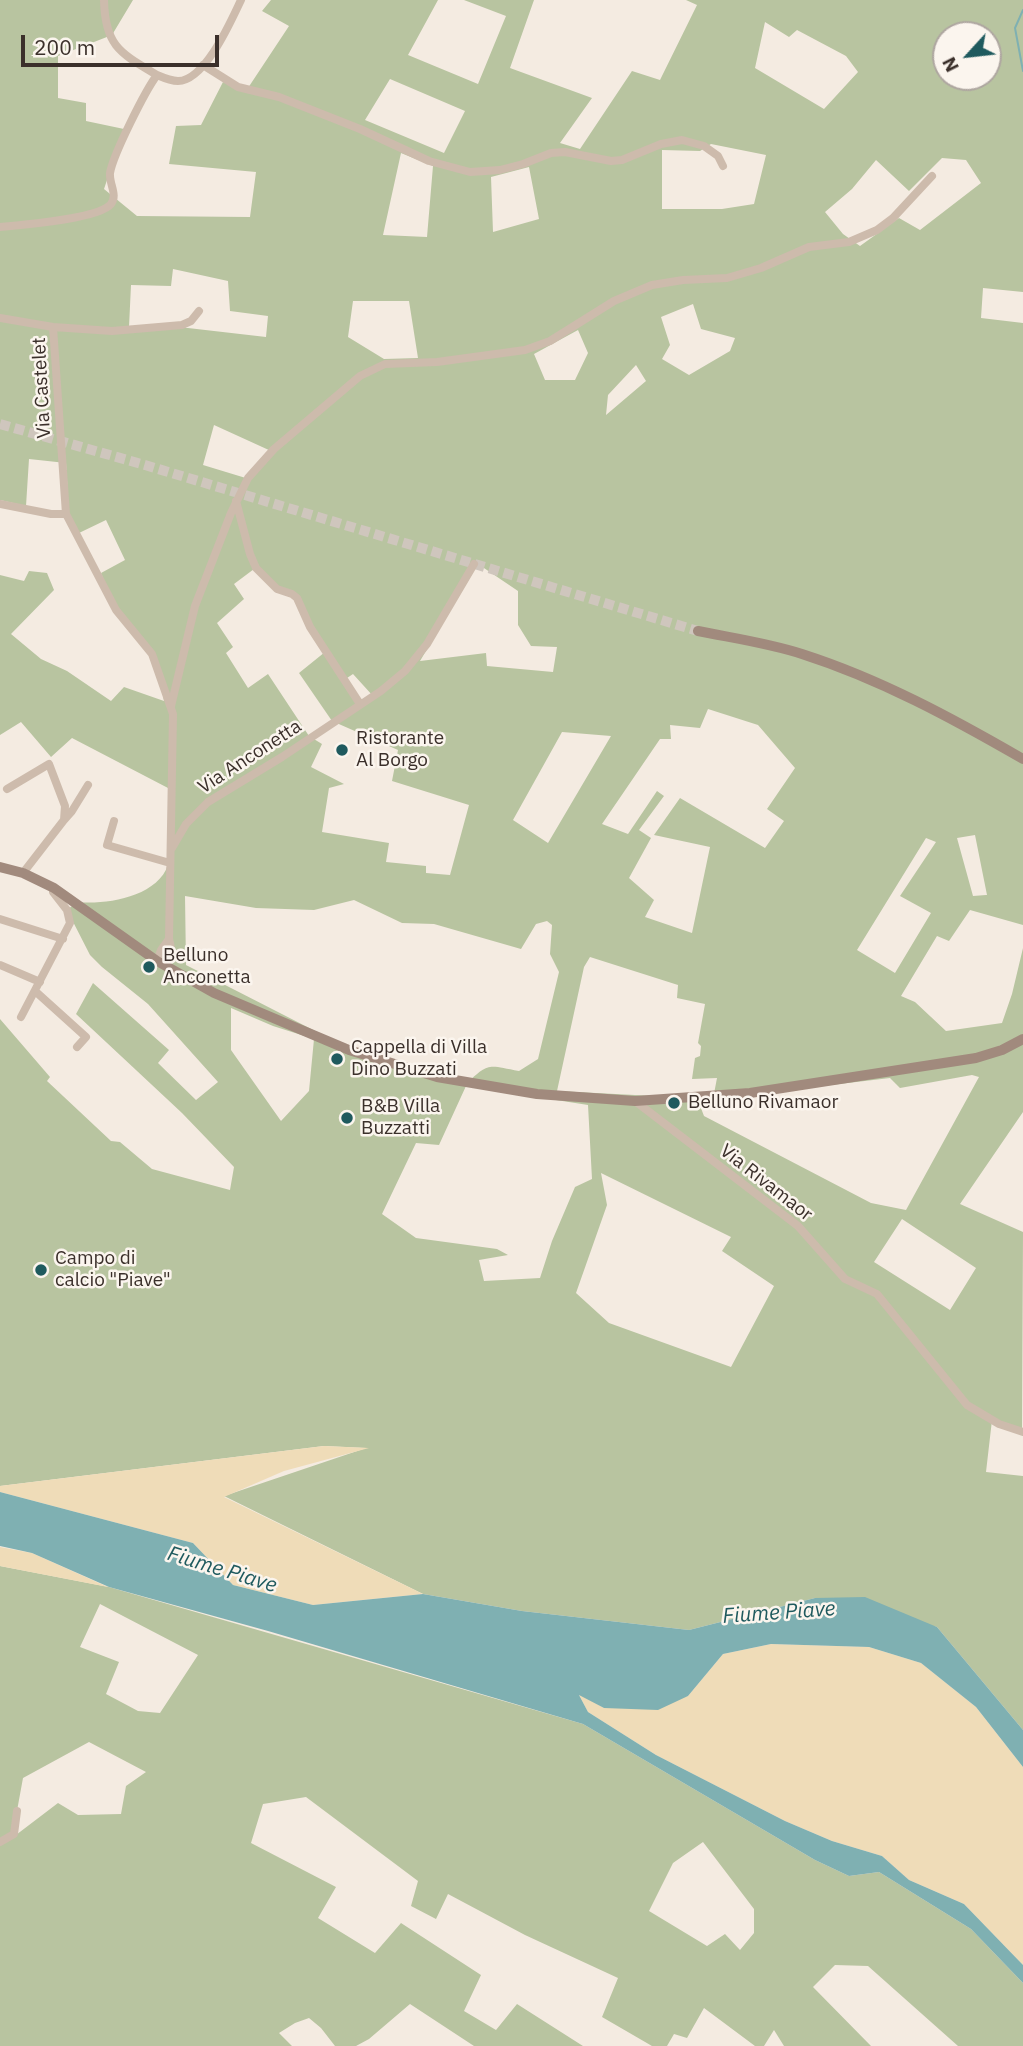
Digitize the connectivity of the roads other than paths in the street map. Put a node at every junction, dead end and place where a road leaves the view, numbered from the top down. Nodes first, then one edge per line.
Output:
1 (104, 0) edge
2 (241, 0) edge
3 (203, 65) junction
4 (157, 75) junction
5 (723, 166) dead end
6 (932, 176) dead end
7 (0, 228) edge
8 (199, 310) dead end
9 (0, 318) edge
10 (53, 327) junction
11 (236, 501) junction
12 (0, 504) edge
13 (66, 514) junction
14 (474, 564) dead end
15 (698, 631) tunnel mouth
16 (360, 704) junction
17 (171, 706) junction
18 (1023, 759) edge
19 (88, 785) dead end
20 (7, 789) dead end
21 (64, 820) junction
22 (114, 821) dead end
23 (171, 850) junction
24 (170, 863) junction
25 (0, 867) edge
26 (23, 873) junction
27 (54, 888) junction
28 (0, 919) edge
29 (63, 939) junction
30 (160, 963) junction
31 (0, 965) edge
32 (40, 982) junction
33 (35, 991) junction
34 (21, 1017) dead end
35 (1023, 1039) edge
36 (77, 1047) dead end
37 (635, 1101) junction
38 (1023, 1432) edge
39 (17, 1811) dead end
40 (0, 1842) edge

1 - 4 street
2 - 3 street
3 - 4 street
3 - 5 street
4 - 7 street
6 - 11 street
8 - 10 street, Via Castelet
9 - 10 street
10 - 13 street, Via Castelet
11 - 16 street
11 - 17 street
12 - 13 street
13 - 17 street, Via Castelet
14 - 16 street, Via Anconetta
15 - 18 street
16 - 23 street, Via Anconetta
17 - 23 street, Via Anconetta
19 - 21 street
20 - 21 street
21 - 26 street
22 - 24 street
23 - 24 street, Via Anconetta
24 - 30 street, Via Anconetta
25 - 26 street
26 - 27 street
27 - 29 street
27 - 30 street
28 - 29 street
29 - 32 street
30 - 37 street
31 - 32 street
32 - 33 street
33 - 34 street
33 - 36 street
35 - 37 street
37 - 38 street, Via Rivamaor
39 - 40 street

